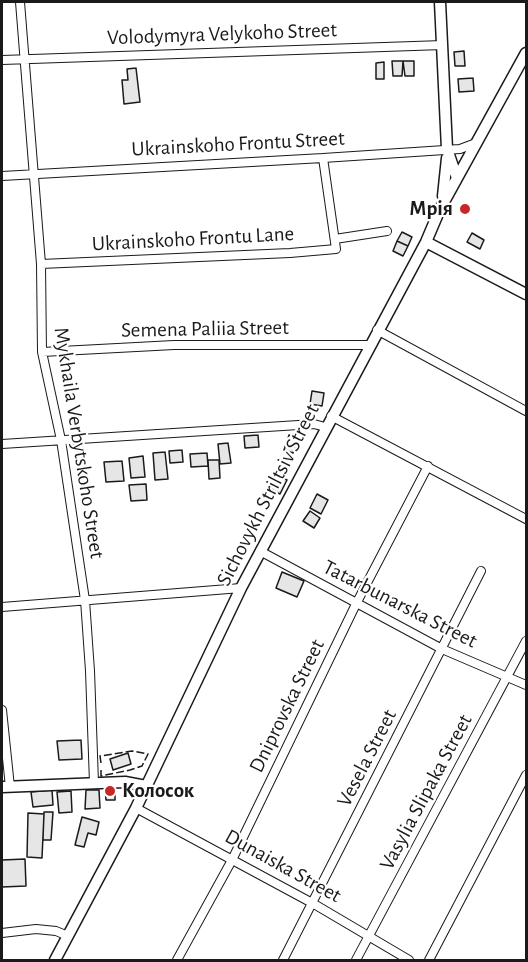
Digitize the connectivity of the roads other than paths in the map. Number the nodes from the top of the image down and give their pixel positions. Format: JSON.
{"nodes":[{"id":1,"x":20,"y":2,"type":"edge"},
{"id":2,"x":440,"y":2,"type":"edge"},
{"id":3,"x":443,"y":45,"type":"junction"},
{"id":4,"x":526,"y":53,"type":"edge"},
{"id":5,"x":24,"y":59,"type":"junction"},
{"id":6,"x":2,"y":60,"type":"edge"},
{"id":7,"x":477,"y":143,"type":"junction"},
{"id":8,"x":447,"y":149,"type":"junction"},
{"id":9,"x":323,"y":158,"type":"junction"},
{"id":10,"x":33,"y":174,"type":"junction"},
{"id":11,"x":2,"y":176,"type":"edge"},
{"id":12,"x":457,"y":178,"type":"junction"},
{"id":13,"x":440,"y":209,"type":"junction"},
{"id":14,"x":387,"y":231,"type":"dead end"},
{"id":15,"x":335,"y":239,"type":"junction"},
{"id":16,"x":426,"y":242,"type":"junction"},
{"id":17,"x":41,"y":264,"type":"junction"},
{"id":18,"x":526,"y":294,"type":"edge"},
{"id":19,"x":377,"y":330,"type":"junction"},
{"id":20,"x":369,"y":345,"type":"junction"},
{"id":21,"x":42,"y":352,"type":"junction"},
{"id":22,"x":526,"y":411,"type":"edge"},
{"id":23,"x":331,"y":416,"type":"junction"},
{"id":24,"x":325,"y":427,"type":"junction"},
{"id":25,"x":61,"y":440,"type":"junction"},
{"id":26,"x":2,"y":444,"type":"edge"},
{"id":27,"x":428,"y":466,"type":"junction"},
{"id":28,"x":526,"y":519,"type":"edge"},
{"id":29,"x":260,"y":551,"type":"junction"},
{"id":30,"x":481,"y":571,"type":"dead end"},
{"id":31,"x":241,"y":588,"type":"junction"},
{"id":32,"x":85,"y":600,"type":"junction"},
{"id":33,"x":356,"y":604,"type":"junction"},
{"id":34,"x":2,"y":607,"type":"edge"},
{"id":35,"x":526,"y":641,"type":"edge"},
{"id":36,"x":442,"y":649,"type":"junction"},
{"id":37,"x":508,"y":676,"type":"junction"},
{"id":38,"x":526,"y":685,"type":"edge"},
{"id":39,"x":2,"y":710,"type":"edge"},
{"id":40,"x":526,"y":775,"type":"edge"},
{"id":41,"x":94,"y":783,"type":"junction"},
{"id":42,"x":146,"y":786,"type":"junction"},
{"id":43,"x":6,"y":787,"type":"edge"},
{"id":44,"x":136,"y":808,"type":"junction"},
{"id":45,"x":232,"y":860,"type":"junction"},
{"id":46,"x":314,"y":904,"type":"junction"},
{"id":47,"x":2,"y":933,"type":"edge"},
{"id":48,"x":68,"y":936,"type":"junction"},
{"id":49,"x":369,"y":937,"type":"junction"},
{"id":50,"x":56,"y":960,"type":"edge"},
{"id":51,"x":177,"y":960,"type":"edge"},
{"id":52,"x":283,"y":960,"type":"edge"},
{"id":53,"x":356,"y":960,"type":"edge"},
{"id":54,"x":409,"y":960,"type":"edge"},
{"id":55,"x":429,"y":960,"type":"edge"}],
"edges":[{"from":1,"to":5,"type":"street","name":"Mykhaila Verbytskoho Street"},
{"from":2,"to":3,"type":"main road"},
{"from":3,"to":5,"type":"street","name":"Volodymyra Velykoho Street"},
{"from":3,"to":8,"type":"main road"},
{"from":4,"to":7,"type":"main road","name":"Sichovykh Striltsiv Street"},
{"from":5,"to":6,"type":"street","name":"Volodymyra Velykoho Street"},
{"from":5,"to":10,"type":"street","name":"Mykhaila Verbytskoho Street"},
{"from":7,"to":8,"type":"street","name":"Ukrainskoho Frontu Street"},
{"from":7,"to":12,"type":"main road","name":"Sichovykh Striltsiv Street"},
{"from":8,"to":9,"type":"street","name":"Ukrainskoho Frontu Street"},
{"from":8,"to":12,"type":"main road"},
{"from":8,"to":13,"type":"main road"},
{"from":9,"to":10,"type":"street","name":"Ukrainskoho Frontu Street"},
{"from":9,"to":15,"type":"street"},
{"from":10,"to":11,"type":"street","name":"Ukrainskoho Frontu Street"},
{"from":10,"to":17,"type":"street","name":"Mykhaila Verbytskoho Street"},
{"from":12,"to":13,"type":"main road","name":"Sichovykh Striltsiv Street"},
{"from":13,"to":16,"type":"main road","name":"Sichovykh Striltsiv Street"},
{"from":14,"to":15,"type":"street","name":"Ukrainskoho Frontu Lane"},
{"from":15,"to":17,"type":"street","name":"Ukrainskoho Frontu Lane"},
{"from":16,"to":18,"type":"main road"},
{"from":16,"to":19,"type":"main road","name":"Sichovykh Striltsiv Street"},
{"from":17,"to":21,"type":"street","name":"Mykhaila Verbytskoho Street"},
{"from":19,"to":20,"type":"main road","name":"Sichovykh Striltsiv Street"},
{"from":19,"to":22,"type":"street"},
{"from":20,"to":21,"type":"street","name":"Semena Paliia Street"},
{"from":20,"to":23,"type":"main road","name":"Sichovykh Striltsiv Street"},
{"from":21,"to":25,"type":"street","name":"Mykhaila Verbytskoho Street"},
{"from":23,"to":24,"type":"main road","name":"Sichovykh Striltsiv Street"},
{"from":23,"to":27,"type":"street"},
{"from":24,"to":25,"type":"street"},
{"from":24,"to":29,"type":"main road","name":"Sichovykh Striltsiv Street"},
{"from":25,"to":26,"type":"street"},
{"from":25,"to":32,"type":"street","name":"Mykhaila Verbytskoho Street"},
{"from":27,"to":28,"type":"street"},
{"from":27,"to":33,"type":"street","name":"Dniprovska Street"},
{"from":29,"to":31,"type":"main road","name":"Sichovykh Striltsiv Street"},
{"from":29,"to":33,"type":"street","name":"Tatarbunarska Street"},
{"from":30,"to":36,"type":"street","name":"Vesela Street"},
{"from":31,"to":32,"type":"street"},
{"from":31,"to":42,"type":"main road","name":"Sichovykh Striltsiv Street"},
{"from":32,"to":34,"type":"street"},
{"from":32,"to":41,"type":"street","name":"Mykhaila Verbytskoho Street"},
{"from":33,"to":36,"type":"street","name":"Tatarbunarska Street"},
{"from":33,"to":45,"type":"street","name":"Dniprovska Street"},
{"from":35,"to":37,"type":"street","name":"Vasylia Slipaka Street"},
{"from":36,"to":37,"type":"street","name":"Tatarbunarska Street"},
{"from":36,"to":46,"type":"street","name":"Vesela Street"},
{"from":37,"to":38,"type":"street","name":"Tatarbunarska Street"},
{"from":37,"to":49,"type":"street","name":"Vasylia Slipaka Street"},
{"from":39,"to":43,"type":"street"},
{"from":40,"to":55,"type":"street"},
{"from":41,"to":42,"type":"main road"},
{"from":41,"to":43,"type":"main road"},
{"from":42,"to":44,"type":"main road","name":"Sichovykh Striltsiv Street"},
{"from":44,"to":45,"type":"street","name":"Dunaiska Street"},
{"from":44,"to":48,"type":"main road","name":"Sichovykh Striltsiv Street"},
{"from":45,"to":46,"type":"street","name":"Dunaiska Street"},
{"from":45,"to":51,"type":"street","name":"Dniprovska Street"},
{"from":46,"to":49,"type":"street","name":"Dunaiska Street"},
{"from":46,"to":52,"type":"street","name":"Vesela Street"},
{"from":47,"to":48,"type":"street"},
{"from":48,"to":50,"type":"main road","name":"Sichovykh Striltsiv Street"},
{"from":49,"to":53,"type":"street","name":"Vasylia Slipaka Street"},
{"from":49,"to":54,"type":"street","name":"Dunaiska Street"}]}
